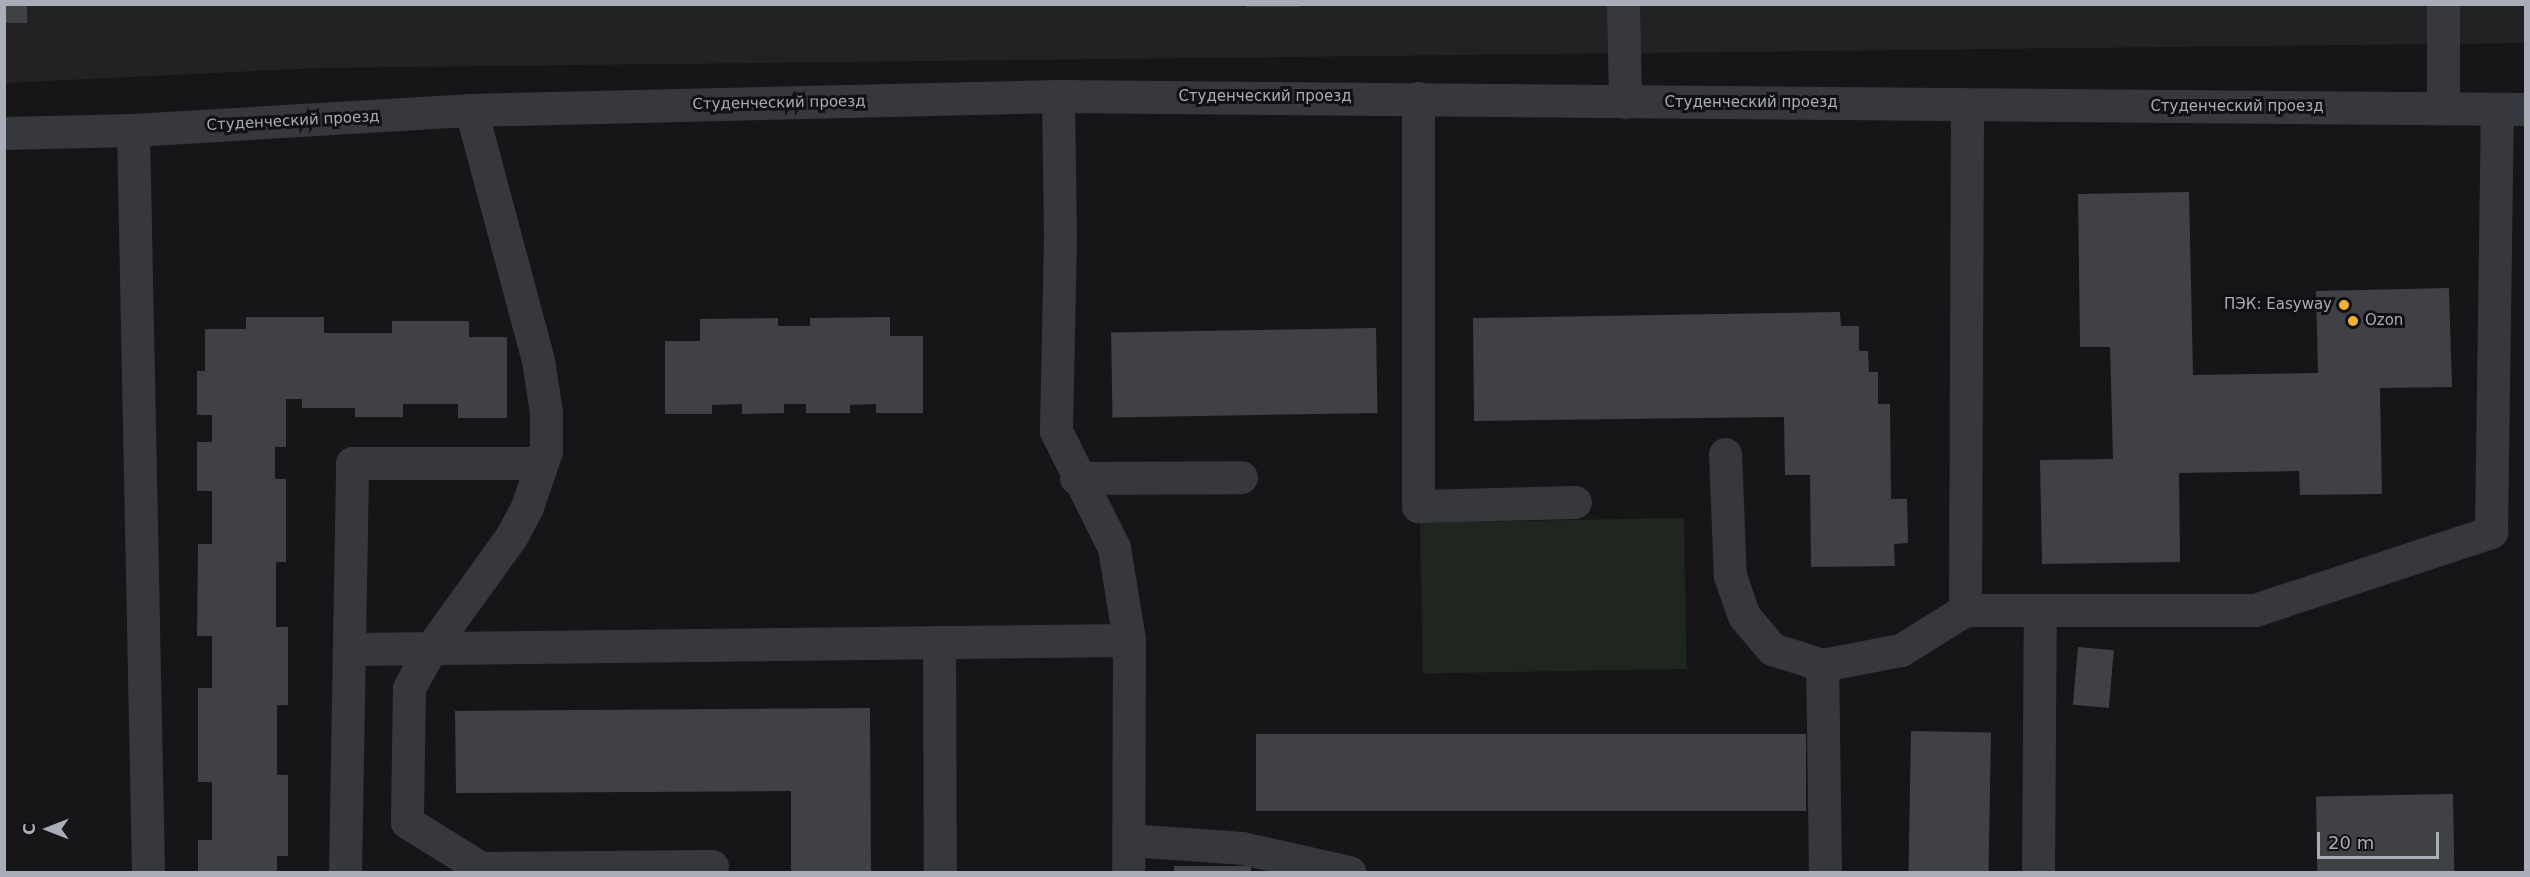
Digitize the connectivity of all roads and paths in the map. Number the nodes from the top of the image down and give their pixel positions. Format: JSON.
{"nodes":[{"id":1,"x":1623,"y":4,"type":"edge"},
{"id":2,"x":2443,"y":4,"type":"edge"},
{"id":3,"x":1058,"y":96,"type":"junction"},
{"id":4,"x":1418,"y":98,"type":"junction"},
{"id":5,"x":1625,"y":102,"type":"junction"},
{"id":6,"x":1968,"y":105,"type":"junction"},
{"id":7,"x":2443,"y":108,"type":"junction"},
{"id":8,"x":2511,"y":109,"type":"edge"},
{"id":9,"x":471,"y":110,"type":"junction"},
{"id":10,"x":133,"y":130,"type":"junction"},
{"id":11,"x":4,"y":133,"type":"edge"},
{"id":12,"x":1725,"y":454,"type":"dead end"},
{"id":13,"x":542,"y":462,"type":"junction"},
{"id":14,"x":1241,"y":477,"type":"dead end"},
{"id":15,"x":1076,"y":478,"type":"junction"},
{"id":16,"x":1575,"y":502,"type":"dead end"},
{"id":17,"x":1965,"y":610,"type":"junction"},
{"id":18,"x":2040,"y":610,"type":"junction"},
{"id":19,"x":1129,"y":640,"type":"junction"},
{"id":20,"x":939,"y":642,"type":"junction"},
{"id":21,"x":431,"y":648,"type":"junction"},
{"id":22,"x":349,"y":649,"type":"junction"},
{"id":23,"x":1822,"y":665,"type":"junction"},
{"id":24,"x":1128,"y":840,"type":"junction"},
{"id":25,"x":712,"y":866,"type":"dead end"},
{"id":26,"x":148,"y":873,"type":"edge"},
{"id":27,"x":345,"y":873,"type":"edge"},
{"id":28,"x":940,"y":873,"type":"edge"},
{"id":29,"x":1128,"y":873,"type":"edge"},
{"id":30,"x":1348,"y":873,"type":"edge"},
{"id":31,"x":1825,"y":873,"type":"edge"},
{"id":32,"x":2038,"y":873,"type":"edge"}],
"edges":[{"from":1,"to":5,"type":"street"},
{"from":2,"to":7,"type":"street"},
{"from":3,"to":4,"type":"street","name":"Студенческий проезд"},
{"from":3,"to":9,"type":"street","name":"Студенческий проезд"},
{"from":3,"to":15,"type":"street"},
{"from":4,"to":5,"type":"street","name":"Студенческий проезд"},
{"from":4,"to":16,"type":"street"},
{"from":5,"to":6,"type":"street","name":"Студенческий проезд"},
{"from":6,"to":7,"type":"street","name":"Студенческий проезд"},
{"from":6,"to":17,"type":"street"},
{"from":7,"to":8,"type":"street","name":"Студенческий проезд"},
{"from":8,"to":18,"type":"street"},
{"from":9,"to":10,"type":"street","name":"Студенческий проезд"},
{"from":9,"to":13,"type":"street"},
{"from":10,"to":11,"type":"street","name":"Студенческий проезд"},
{"from":10,"to":26,"type":"street"},
{"from":12,"to":23,"type":"street"},
{"from":13,"to":21,"type":"street"},
{"from":13,"to":22,"type":"street"},
{"from":14,"to":15,"type":"street"},
{"from":15,"to":19,"type":"street"},
{"from":17,"to":18,"type":"street"},
{"from":17,"to":23,"type":"street"},
{"from":18,"to":32,"type":"street"},
{"from":19,"to":20,"type":"street"},
{"from":19,"to":24,"type":"street"},
{"from":20,"to":21,"type":"street"},
{"from":20,"to":28,"type":"street"},
{"from":21,"to":22,"type":"street"},
{"from":21,"to":25,"type":"street"},
{"from":22,"to":27,"type":"street"},
{"from":23,"to":31,"type":"street"},
{"from":24,"to":29,"type":"street"},
{"from":24,"to":30,"type":"street"}]}
